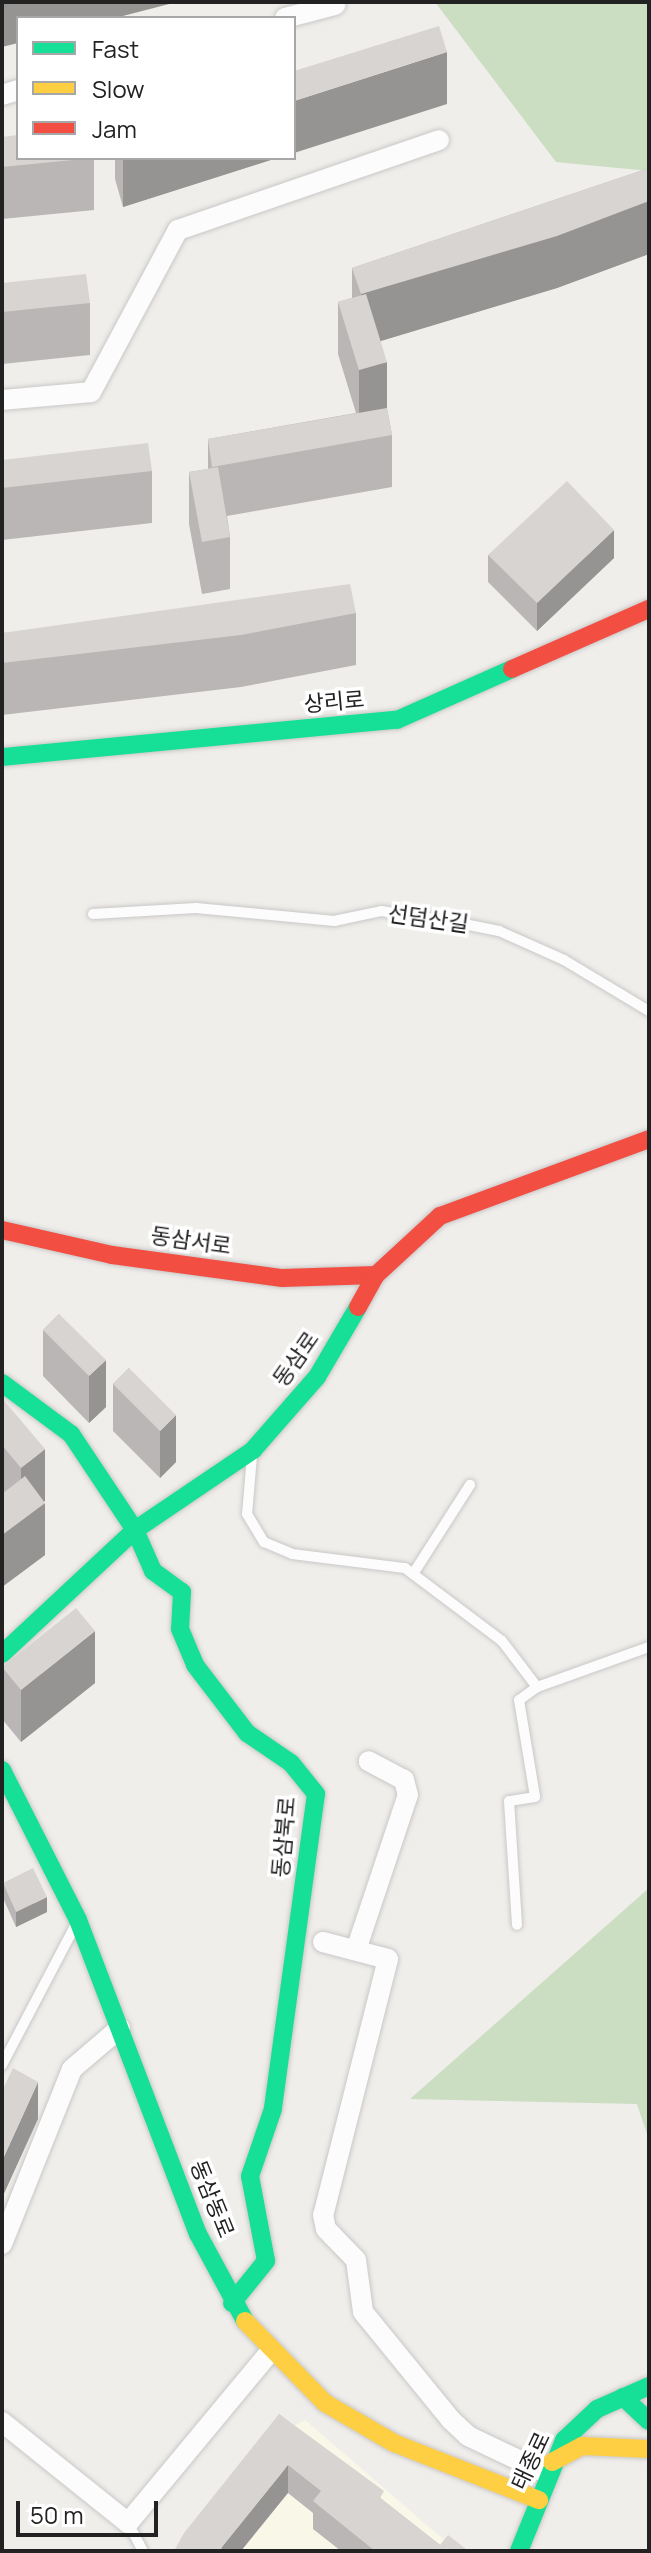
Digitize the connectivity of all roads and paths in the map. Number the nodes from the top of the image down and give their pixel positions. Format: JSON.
{"nodes":[{"id":1,"x":335,"y":5,"type":"dead end"},
{"id":2,"x":293,"y":16,"type":"edge"},
{"id":3,"x":439,"y":140,"type":"dead end"},
{"id":4,"x":2,"y":400,"type":"edge"},
{"id":5,"x":649,"y":609,"type":"edge"},
{"id":6,"x":2,"y":757,"type":"edge"},
{"id":7,"x":93,"y":914,"type":"dead end"},
{"id":8,"x":649,"y":1011,"type":"edge"},
{"id":9,"x":649,"y":1118,"type":"edge"},
{"id":10,"x":649,"y":1139,"type":"edge"},
{"id":11,"x":614,"y":1152,"type":"junction"},
{"id":12,"x":2,"y":1230,"type":"edge"},
{"id":13,"x":376,"y":1275,"type":"junction"},
{"id":14,"x":2,"y":1383,"type":"edge"},
{"id":15,"x":253,"y":1450,"type":"junction"},
{"id":16,"x":470,"y":1485,"type":"dead end"},
{"id":17,"x":135,"y":1530,"type":"junction"},
{"id":18,"x":413,"y":1574,"type":"junction"},
{"id":19,"x":649,"y":1647,"type":"edge"},
{"id":20,"x":2,"y":1654,"type":"edge"},
{"id":21,"x":537,"y":1687,"type":"junction"},
{"id":22,"x":369,"y":1761,"type":"dead end"},
{"id":23,"x":2,"y":1770,"type":"edge"},
{"id":24,"x":78,"y":1920,"type":"junction"},
{"id":25,"x":517,"y":1925,"type":"dead end"},
{"id":26,"x":323,"y":1942,"type":"dead end"},
{"id":27,"x":356,"y":1950,"type":"junction"},
{"id":28,"x":120,"y":2028,"type":"junction"},
{"id":29,"x":2,"y":2065,"type":"edge"},
{"id":30,"x":2,"y":2244,"type":"edge"},
{"id":31,"x":232,"y":2303,"type":"junction"},
{"id":32,"x":269,"y":2353,"type":"junction"},
{"id":33,"x":649,"y":2386,"type":"edge"},
{"id":34,"x":623,"y":2397,"type":"junction"},
{"id":35,"x":649,"y":2421,"type":"edge"},
{"id":36,"x":2,"y":2422,"type":"edge"},
{"id":37,"x":649,"y":2449,"type":"edge"},
{"id":38,"x":550,"y":2468,"type":"junction"},
{"id":39,"x":539,"y":2500,"type":"junction"},
{"id":40,"x":128,"y":2523,"type":"junction"},
{"id":41,"x":143,"y":2551,"type":"edge"},
{"id":42,"x":519,"y":2551,"type":"edge"}],
"edges":[{"from":1,"to":2,"type":"street"},
{"from":3,"to":4,"type":"street"},
{"from":5,"to":6,"type":"street","name":"상리로"},
{"from":7,"to":8,"type":"lane","name":"선덤산길"},
{"from":9,"to":11,"type":"street"},
{"from":10,"to":11,"type":"street","name":"동삼로"},
{"from":11,"to":13,"type":"street","name":"동삼로"},
{"from":12,"to":13,"type":"street","name":"동삼서로"},
{"from":13,"to":15,"type":"street","name":"동삼로"},
{"from":14,"to":17,"type":"street","name":"동삼북로"},
{"from":15,"to":17,"type":"street","name":"동삼로"},
{"from":15,"to":18,"type":"lane"},
{"from":16,"to":18,"type":"lane"},
{"from":17,"to":20,"type":"street","name":"동삼로"},
{"from":17,"to":31,"type":"street","name":"동삼북로"},
{"from":18,"to":21,"type":"lane"},
{"from":19,"to":21,"type":"lane"},
{"from":21,"to":25,"type":"lane"},
{"from":22,"to":27,"type":"street"},
{"from":23,"to":24,"type":"street","name":"동삼동로"},
{"from":24,"to":28,"type":"street","name":"동삼동로"},
{"from":24,"to":29,"type":"lane"},
{"from":26,"to":27,"type":"street"},
{"from":27,"to":38,"type":"street"},
{"from":28,"to":30,"type":"street"},
{"from":28,"to":31,"type":"street","name":"동삼동로"},
{"from":31,"to":32,"type":"street","name":"동삼동로"},
{"from":32,"to":39,"type":"street","name":"동삼동로"},
{"from":32,"to":40,"type":"street"},
{"from":33,"to":34,"type":"street","name":"태종로"},
{"from":34,"to":35,"type":"street"},
{"from":34,"to":38,"type":"street","name":"태종로"},
{"from":36,"to":40,"type":"street"},
{"from":37,"to":38,"type":"street"},
{"from":38,"to":39,"type":"street","name":"태종로"},
{"from":39,"to":42,"type":"street","name":"태종로"},
{"from":40,"to":41,"type":"lane"}]}
